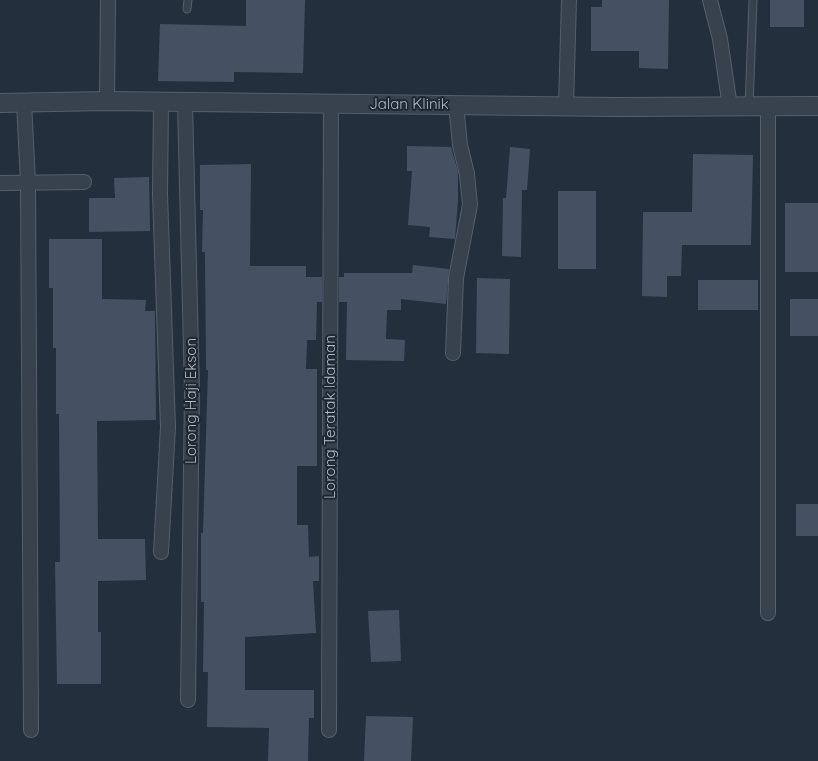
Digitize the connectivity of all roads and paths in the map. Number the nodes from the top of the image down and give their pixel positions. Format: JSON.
{"nodes":[{"id":1,"x":108,"y":0,"type":"edge"},
{"id":2,"x":188,"y":0,"type":"edge"},
{"id":3,"x":569,"y":0,"type":"edge"},
{"id":4,"x":710,"y":0,"type":"edge"},
{"id":5,"x":753,"y":0,"type":"edge"},
{"id":6,"x":187,"y":9,"type":"dead end"},
{"id":7,"x":107,"y":101,"type":"junction"},
{"id":8,"x":24,"y":102,"type":"junction"},
{"id":9,"x":160,"y":102,"type":"junction"},
{"id":10,"x":0,"y":103,"type":"edge"},
{"id":11,"x":185,"y":103,"type":"junction"},
{"id":12,"x":456,"y":104,"type":"junction"},
{"id":13,"x":331,"y":105,"type":"junction"},
{"id":14,"x":566,"y":105,"type":"junction"},
{"id":15,"x":818,"y":106,"type":"edge"},
{"id":16,"x":730,"y":107,"type":"junction"},
{"id":17,"x":749,"y":107,"type":"junction"},
{"id":18,"x":768,"y":107,"type":"junction"},
{"id":19,"x":84,"y":182,"type":"dead end"},
{"id":20,"x":0,"y":183,"type":"edge"},
{"id":21,"x":28,"y":183,"type":"junction"},
{"id":22,"x":453,"y":353,"type":"dead end"},
{"id":23,"x":161,"y":552,"type":"dead end"},
{"id":24,"x":768,"y":613,"type":"dead end"},
{"id":25,"x":188,"y":700,"type":"dead end"},
{"id":26,"x":31,"y":730,"type":"dead end"},
{"id":27,"x":328,"y":730,"type":"dead end"}],
"edges":[{"from":1,"to":7,"type":"street"},
{"from":2,"to":6,"type":"lane"},
{"from":3,"to":14,"type":"street"},
{"from":4,"to":16,"type":"street"},
{"from":5,"to":17,"type":"lane"},
{"from":7,"to":8,"type":"street","name":"Jalan Klinik"},
{"from":7,"to":9,"type":"street","name":"Jalan Klinik"},
{"from":8,"to":10,"type":"street","name":"Jalan Klinik"},
{"from":8,"to":21,"type":"street"},
{"from":9,"to":11,"type":"street","name":"Jalan Klinik"},
{"from":9,"to":23,"type":"street"},
{"from":11,"to":13,"type":"street","name":"Jalan Klinik"},
{"from":11,"to":25,"type":"street","name":"Lorong Haji Ekson"},
{"from":12,"to":13,"type":"street","name":"Jalan Klinik"},
{"from":12,"to":14,"type":"street","name":"Jalan Klinik"},
{"from":12,"to":22,"type":"street"},
{"from":13,"to":27,"type":"street","name":"Lorong Teratak Idaman"},
{"from":14,"to":16,"type":"street","name":"Jalan Klinik"},
{"from":15,"to":18,"type":"street","name":"Jalan Klinik"},
{"from":16,"to":17,"type":"street","name":"Jalan Klinik"},
{"from":17,"to":18,"type":"street","name":"Jalan Klinik"},
{"from":18,"to":24,"type":"street"},
{"from":19,"to":21,"type":"street"},
{"from":20,"to":21,"type":"street"},
{"from":21,"to":26,"type":"street"}]}
